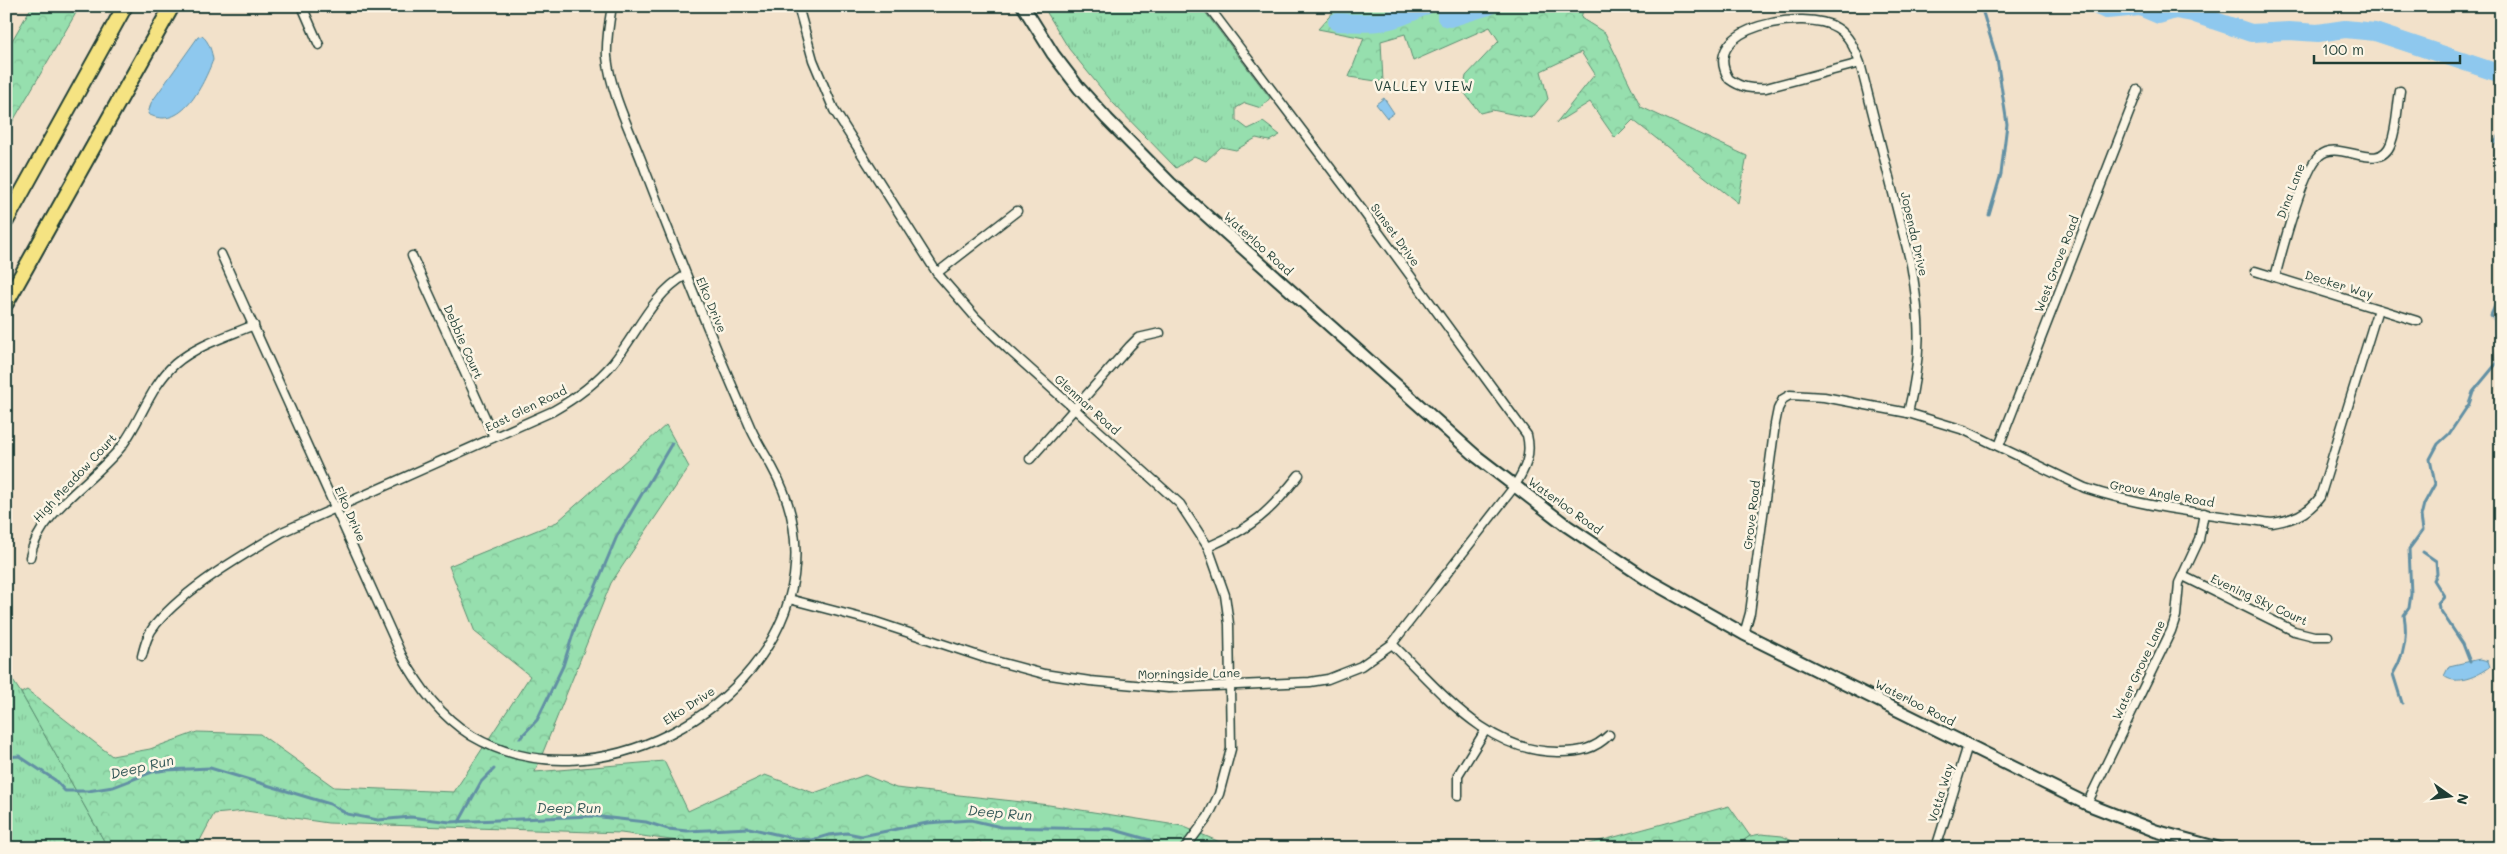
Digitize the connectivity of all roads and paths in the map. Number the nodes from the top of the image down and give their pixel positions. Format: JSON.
{"nodes":[{"id":1,"x":125,"y":6,"type":"edge"},
{"id":2,"x":172,"y":6,"type":"edge"},
{"id":3,"x":302,"y":6,"type":"edge"},
{"id":4,"x":612,"y":6,"type":"edge"},
{"id":5,"x":798,"y":6,"type":"edge"},
{"id":6,"x":1023,"y":6,"type":"edge"},
{"id":7,"x":1208,"y":6,"type":"edge"},
{"id":8,"x":319,"y":44,"type":"dead end"},
{"id":9,"x":1860,"y":63,"type":"junction"},
{"id":10,"x":2138,"y":90,"type":"dead end"},
{"id":11,"x":2400,"y":91,"type":"dead end"},
{"id":12,"x":1017,"y":211,"type":"dead end"},
{"id":13,"x":6,"y":221,"type":"edge"},
{"id":14,"x":221,"y":254,"type":"dead end"},
{"id":15,"x":412,"y":256,"type":"dead end"},
{"id":16,"x":2255,"y":271,"type":"dead end"},
{"id":17,"x":937,"y":273,"type":"junction"},
{"id":18,"x":686,"y":275,"type":"junction"},
{"id":19,"x":2275,"y":277,"type":"junction"},
{"id":20,"x":6,"y":303,"type":"edge"},
{"id":21,"x":2378,"y":308,"type":"junction"},
{"id":22,"x":2417,"y":321,"type":"dead end"},
{"id":23,"x":254,"y":325,"type":"junction"},
{"id":24,"x":1160,"y":333,"type":"dead end"},
{"id":25,"x":1783,"y":399,"type":"joint"},
{"id":26,"x":1075,"y":409,"type":"junction"},
{"id":27,"x":1908,"y":413,"type":"junction"},
{"id":28,"x":494,"y":437,"type":"junction"},
{"id":29,"x":1999,"y":446,"type":"junction"},
{"id":30,"x":1030,"y":459,"type":"dead end"},
{"id":31,"x":1299,"y":475,"type":"dead end"},
{"id":32,"x":1514,"y":487,"type":"junction"},
{"id":33,"x":334,"y":507,"type":"junction"},
{"id":34,"x":2204,"y":513,"type":"junction"},
{"id":35,"x":1208,"y":547,"type":"junction"},
{"id":36,"x":30,"y":557,"type":"dead end"},
{"id":37,"x":2183,"y":576,"type":"junction"},
{"id":38,"x":789,"y":600,"type":"junction"},
{"id":39,"x":1744,"y":634,"type":"junction"},
{"id":40,"x":2328,"y":636,"type":"dead end"},
{"id":41,"x":1392,"y":644,"type":"junction"},
{"id":42,"x":142,"y":656,"type":"dead end"},
{"id":43,"x":1231,"y":685,"type":"junction"},
{"id":44,"x":1485,"y":731,"type":"junction"},
{"id":45,"x":1609,"y":735,"type":"dead end"},
{"id":46,"x":1968,"y":745,"type":"junction"},
{"id":47,"x":1458,"y":796,"type":"dead end"},
{"id":48,"x":2087,"y":804,"type":"junction"},
{"id":49,"x":1185,"y":848,"type":"edge"},
{"id":50,"x":1936,"y":848,"type":"edge"},
{"id":51,"x":2218,"y":848,"type":"edge"}],
"edges":[{"from":1,"to":13,"type":"highway"},
{"from":2,"to":20,"type":"highway"},
{"from":3,"to":8,"type":"street"},
{"from":4,"to":18,"type":"street","name":"Elko Drive"},
{"from":5,"to":17,"type":"street","name":"Glenmar Road"},
{"from":6,"to":32,"type":"main road","name":"Waterloo Road"},
{"from":7,"to":32,"type":"street","name":"Sunset Drive"},
{"from":9,"to":9,"type":"street","name":"Jopenda Drive"},
{"from":9,"to":27,"type":"street","name":"Jopenda Drive"},
{"from":10,"to":29,"type":"street","name":"West Grove Road"},
{"from":11,"to":19,"type":"street","name":"Dina Lane"},
{"from":12,"to":17,"type":"street"},
{"from":14,"to":23,"type":"street","name":"Elko Drive"},
{"from":15,"to":28,"type":"street","name":"Debbie Court"},
{"from":16,"to":19,"type":"street","name":"Decker Way"},
{"from":17,"to":26,"type":"street","name":"Glenmar Road"},
{"from":18,"to":28,"type":"street","name":"East Glen Road"},
{"from":18,"to":38,"type":"street","name":"Elko Drive"},
{"from":19,"to":21,"type":"street","name":"Decker Way"},
{"from":21,"to":22,"type":"street","name":"Decker Way"},
{"from":21,"to":34,"type":"street","name":"Grove Angle Road"},
{"from":23,"to":33,"type":"street","name":"Elko Drive"},
{"from":23,"to":36,"type":"street","name":"High Meadow Court"},
{"from":24,"to":26,"type":"street"},
{"from":25,"to":27,"type":"street","name":"Grove Angle Road"},
{"from":25,"to":39,"type":"street","name":"Grove Road"},
{"from":26,"to":30,"type":"street"},
{"from":26,"to":35,"type":"street","name":"Glenmar Road"},
{"from":27,"to":29,"type":"street","name":"Grove Angle Road"},
{"from":28,"to":33,"type":"street","name":"East Glen Road"},
{"from":29,"to":34,"type":"street","name":"Grove Angle Road"},
{"from":31,"to":35,"type":"street"},
{"from":32,"to":39,"type":"main road","name":"Waterloo Road"},
{"from":32,"to":41,"type":"street","name":"Morningside Lane"},
{"from":33,"to":38,"type":"street","name":"Elko Drive"},
{"from":33,"to":42,"type":"street","name":"East Glen Road"},
{"from":34,"to":37,"type":"street","name":"Water Grove Lane"},
{"from":35,"to":43,"type":"street","name":"Glenmar Road"},
{"from":37,"to":40,"type":"street","name":"Evening Sky Court"},
{"from":37,"to":48,"type":"street","name":"Water Grove Lane"},
{"from":38,"to":43,"type":"street","name":"Morningside Lane"},
{"from":39,"to":46,"type":"main road","name":"Waterloo Road"},
{"from":41,"to":43,"type":"street","name":"Morningside Lane"},
{"from":41,"to":44,"type":"street"},
{"from":43,"to":49,"type":"street","name":"Glenmar Road"},
{"from":44,"to":45,"type":"street"},
{"from":44,"to":47,"type":"street"},
{"from":46,"to":48,"type":"main road","name":"Waterloo Road"},
{"from":46,"to":50,"type":"street","name":"Votta Way"},
{"from":48,"to":51,"type":"main road","name":"Waterloo Road"}]}
